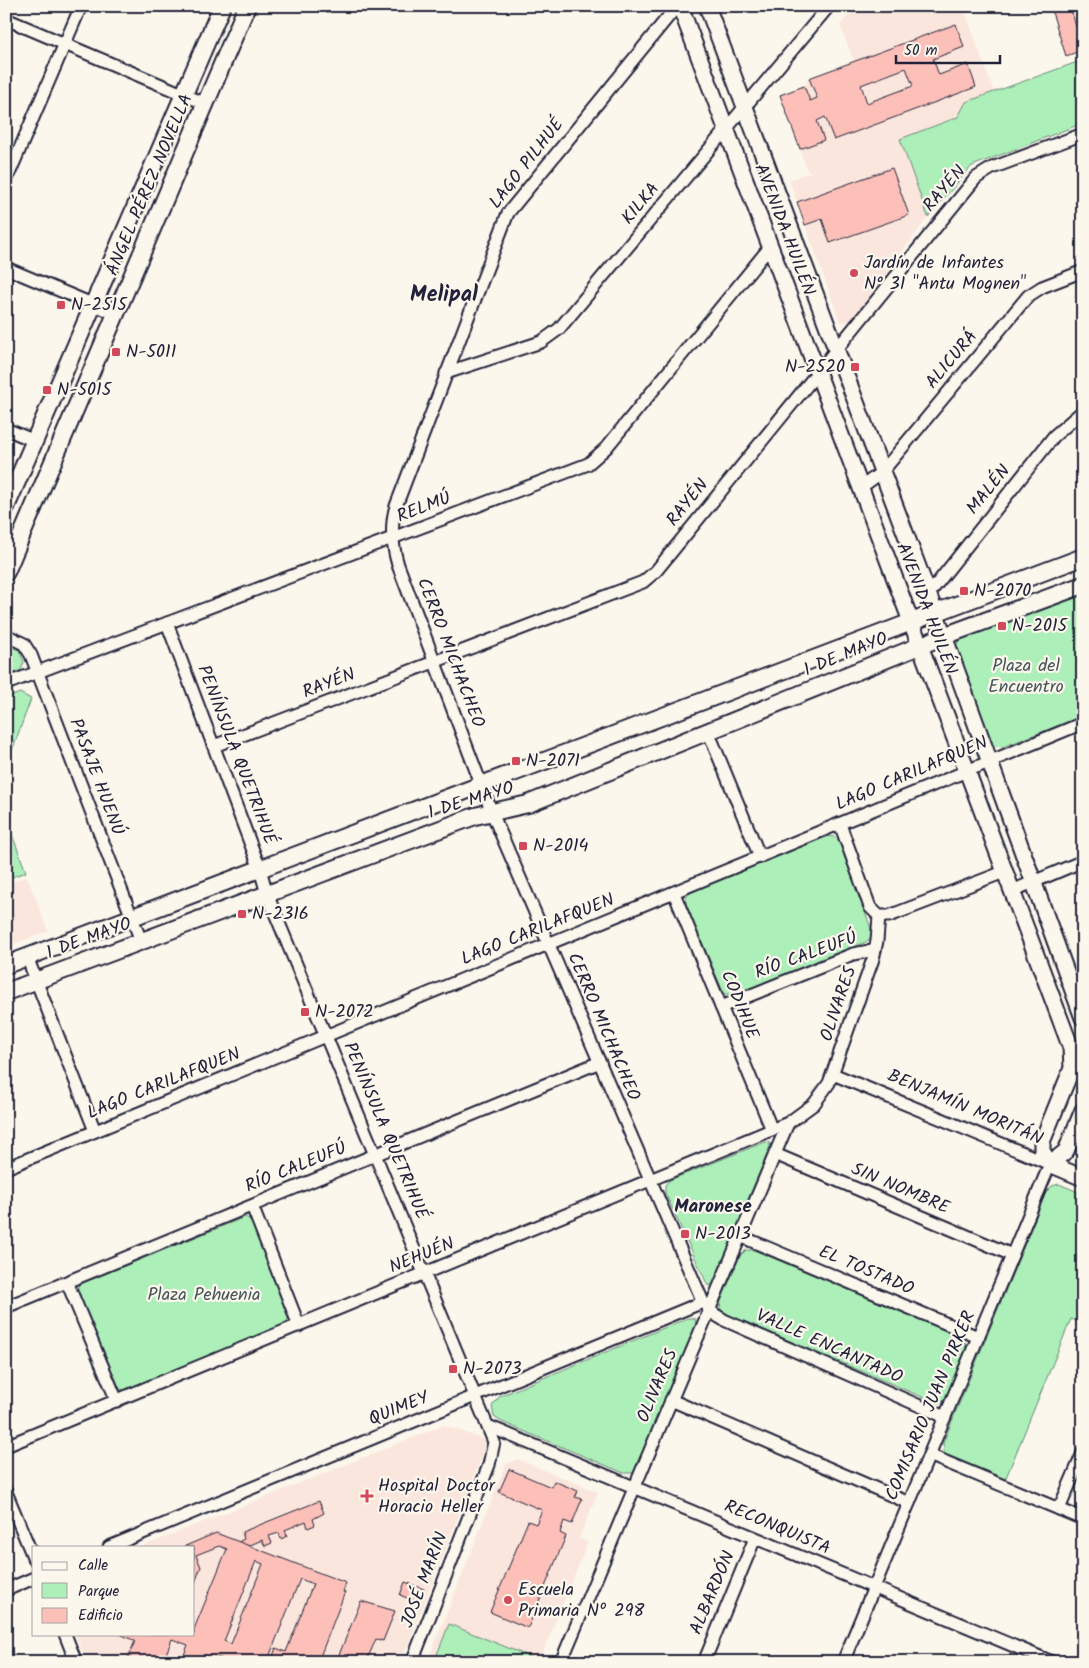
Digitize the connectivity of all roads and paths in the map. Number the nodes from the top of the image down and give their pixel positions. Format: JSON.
{"nodes":[{"id":1,"x":80,"y":6,"type":"edge"},
{"id":2,"x":222,"y":6,"type":"edge"},
{"id":3,"x":247,"y":6,"type":"edge"},
{"id":4,"x":678,"y":6,"type":"edge"},
{"id":5,"x":707,"y":6,"type":"edge"},
{"id":6,"x":828,"y":6,"type":"edge"},
{"id":7,"x":6,"y":20,"type":"edge"},
{"id":8,"x":64,"y":44,"type":"junction"},
{"id":9,"x":184,"y":95,"type":"junction"},
{"id":10,"x":206,"y":104,"type":"junction"},
{"id":11,"x":745,"y":106,"type":"junction"},
{"id":12,"x":726,"y":129,"type":"junction"},
{"id":13,"x":1083,"y":134,"type":"edge"},
{"id":14,"x":6,"y":181,"type":"edge"},
{"id":15,"x":770,"y":247,"type":"junction"},
{"id":16,"x":6,"y":268,"type":"edge"},
{"id":17,"x":1083,"y":272,"type":"edge"},
{"id":18,"x":93,"y":305,"type":"junction"},
{"id":19,"x":116,"y":314,"type":"junction"},
{"id":20,"x":836,"y":350,"type":"junction"},
{"id":21,"x":817,"y":372,"type":"junction"},
{"id":22,"x":446,"y":373,"type":"junction"},
{"id":23,"x":1083,"y":411,"type":"edge"},
{"id":24,"x":6,"y":428,"type":"edge"},
{"id":25,"x":35,"y":441,"type":"junction"},
{"id":26,"x":882,"y":472,"type":"junction"},
{"id":27,"x":860,"y":488,"type":"junction"},
{"id":28,"x":6,"y":507,"type":"edge"},
{"id":29,"x":392,"y":538,"type":"junction"},
{"id":30,"x":1083,"y":557,"type":"edge"},
{"id":31,"x":6,"y":572,"type":"edge"},
{"id":32,"x":1083,"y":585,"type":"edge"},
{"id":33,"x":928,"y":595,"type":"junction"},
{"id":34,"x":936,"y":613,"type":"junction"},
{"id":35,"x":167,"y":623,"type":"junction"},
{"id":36,"x":910,"y":623,"type":"junction"},
{"id":37,"x":6,"y":635,"type":"edge"},
{"id":38,"x":944,"y":636,"type":"junction"},
{"id":39,"x":920,"y":646,"type":"junction"},
{"id":40,"x":435,"y":663,"type":"junction"},
{"id":41,"x":38,"y":672,"type":"junction"},
{"id":42,"x":6,"y":684,"type":"edge"},
{"id":43,"x":1083,"y":723,"type":"edge"},
{"id":44,"x":708,"y":732,"type":"junction"},
{"id":45,"x":214,"y":746,"type":"junction"},
{"id":46,"x":989,"y":760,"type":"junction"},
{"id":47,"x":967,"y":772,"type":"junction"},
{"id":48,"x":482,"y":785,"type":"junction"},
{"id":49,"x":492,"y":813,"type":"junction"},
{"id":50,"x":840,"y":824,"type":"junction"},
{"id":51,"x":760,"y":857,"type":"junction"},
{"id":52,"x":1083,"y":862,"type":"edge"},
{"id":53,"x":260,"y":869,"type":"junction"},
{"id":54,"x":1004,"y":872,"type":"junction"},
{"id":55,"x":1034,"y":882,"type":"junction"},
{"id":56,"x":1012,"y":891,"type":"junction"},
{"id":57,"x":674,"y":893,"type":"junction"},
{"id":58,"x":267,"y":894,"type":"junction"},
{"id":59,"x":879,"y":916,"type":"junction"},
{"id":60,"x":132,"y":918,"type":"junction"},
{"id":61,"x":141,"y":941,"type":"junction"},
{"id":62,"x":549,"y":944,"type":"junction"},
{"id":63,"x":875,"y":950,"type":"junction"},
{"id":64,"x":27,"y":957,"type":"junction"},
{"id":65,"x":6,"y":965,"type":"edge"},
{"id":66,"x":36,"y":981,"type":"junction"},
{"id":67,"x":6,"y":992,"type":"edge"},
{"id":68,"x":721,"y":1007,"type":"junction"},
{"id":69,"x":1081,"y":1008,"type":"edge"},
{"id":70,"x":1057,"y":1012,"type":"junction"},
{"id":71,"x":326,"y":1036,"type":"junction"},
{"id":72,"x":600,"y":1062,"type":"junction"},
{"id":73,"x":833,"y":1074,"type":"junction"},
{"id":74,"x":1083,"y":1110,"type":"edge"},
{"id":75,"x":788,"y":1123,"type":"junction"},
{"id":76,"x":772,"y":1130,"type":"junction"},
{"id":77,"x":95,"y":1131,"type":"junction"},
{"id":78,"x":775,"y":1154,"type":"junction"},
{"id":79,"x":376,"y":1155,"type":"junction"},
{"id":80,"x":1050,"y":1164,"type":"junction"},
{"id":81,"x":6,"y":1168,"type":"edge"},
{"id":82,"x":1083,"y":1178,"type":"edge"},
{"id":83,"x":650,"y":1181,"type":"junction"},
{"id":84,"x":252,"y":1206,"type":"junction"},
{"id":85,"x":740,"y":1236,"type":"junction"},
{"id":86,"x":1012,"y":1255,"type":"junction"},
{"id":87,"x":425,"y":1274,"type":"junction"},
{"id":88,"x":67,"y":1282,"type":"junction"},
{"id":89,"x":706,"y":1306,"type":"junction"},
{"id":90,"x":6,"y":1307,"type":"edge"},
{"id":91,"x":299,"y":1326,"type":"junction"},
{"id":92,"x":978,"y":1337,"type":"junction"},
{"id":93,"x":476,"y":1396,"type":"junction"},
{"id":94,"x":671,"y":1400,"type":"junction"},
{"id":95,"x":117,"y":1401,"type":"junction"},
{"id":96,"x":945,"y":1417,"type":"junction"},
{"id":97,"x":488,"y":1426,"type":"junction"},
{"id":98,"x":6,"y":1446,"type":"edge"},
{"id":99,"x":1083,"y":1453,"type":"edge"},
{"id":100,"x":929,"y":1455,"type":"junction"},
{"id":101,"x":634,"y":1487,"type":"junction"},
{"id":102,"x":6,"y":1492,"type":"edge"},
{"id":103,"x":909,"y":1503,"type":"junction"},
{"id":104,"x":1059,"y":1509,"type":"junction"},
{"id":105,"x":1083,"y":1519,"type":"edge"},
{"id":106,"x":755,"y":1538,"type":"junction"},
{"id":107,"x":111,"y":1546,"type":"edge"},
{"id":108,"x":32,"y":1554,"type":"edge"},
{"id":109,"x":32,"y":1579,"type":"edge"},
{"id":110,"x":874,"y":1588,"type":"junction"},
{"id":111,"x":6,"y":1590,"type":"edge"},
{"id":112,"x":66,"y":1636,"type":"edge"},
{"id":113,"x":76,"y":1662,"type":"edge"},
{"id":114,"x":412,"y":1662,"type":"edge"},
{"id":115,"x":561,"y":1662,"type":"edge"},
{"id":116,"x":704,"y":1662,"type":"edge"},
{"id":117,"x":844,"y":1662,"type":"edge"},
{"id":118,"x":1052,"y":1662,"type":"edge"}],
"edges":[{"from":1,"to":8,"type":"street"},
{"from":2,"to":9,"type":"main road","name":"ÁNGEL PÉREZ NOVELLA"},
{"from":3,"to":10,"type":"main road","name":"ÁNGEL PÉREZ NOVELLA"},
{"from":4,"to":12,"type":"street","name":"AVENIDA HUILÉN"},
{"from":4,"to":22,"type":"street","name":"LAGO PILHUÉ"},
{"from":5,"to":11,"type":"street","name":"AVENIDA HUILÉN"},
{"from":6,"to":11,"type":"street","name":"KILKA"},
{"from":7,"to":8,"type":"street"},
{"from":8,"to":9,"type":"street"},
{"from":8,"to":14,"type":"street"},
{"from":9,"to":10,"type":"street"},
{"from":9,"to":18,"type":"main road","name":"ÁNGEL PÉREZ NOVELLA"},
{"from":10,"to":19,"type":"main road","name":"ÁNGEL PÉREZ NOVELLA"},
{"from":11,"to":12,"type":"street","name":"KILKA"},
{"from":11,"to":20,"type":"street","name":"AVENIDA HUILÉN"},
{"from":12,"to":15,"type":"street","name":"AVENIDA HUILÉN"},
{"from":12,"to":22,"type":"street","name":"KILKA"},
{"from":13,"to":20,"type":"street","name":"RAYÉN"},
{"from":15,"to":21,"type":"street","name":"AVENIDA HUILÉN"},
{"from":15,"to":29,"type":"street","name":"RELMÚ"},
{"from":16,"to":18,"type":"street"},
{"from":17,"to":26,"type":"street","name":"ALICURÁ"},
{"from":18,"to":19,"type":"street"},
{"from":18,"to":25,"type":"main road","name":"ÁNGEL PÉREZ NOVELLA"},
{"from":19,"to":31,"type":"main road","name":"ÁNGEL PÉREZ NOVELLA"},
{"from":20,"to":21,"type":"street","name":"RAYÉN"},
{"from":20,"to":26,"type":"street","name":"AVENIDA HUILÉN"},
{"from":21,"to":27,"type":"street","name":"AVENIDA HUILÉN"},
{"from":21,"to":40,"type":"street","name":"RAYÉN"},
{"from":22,"to":29,"type":"street","name":"LAGO PILHUÉ"},
{"from":23,"to":33,"type":"street","name":"MALÉN"},
{"from":24,"to":25,"type":"street"},
{"from":25,"to":28,"type":"main road","name":"ÁNGEL PÉREZ NOVELLA"},
{"from":26,"to":27,"type":"street","name":"ALICURÁ"},
{"from":26,"to":33,"type":"street","name":"AVENIDA HUILÉN"},
{"from":27,"to":36,"type":"street","name":"AVENIDA HUILÉN"},
{"from":29,"to":35,"type":"street","name":"RELMÚ"},
{"from":29,"to":40,"type":"street","name":"CERRO MICHACHEO"},
{"from":30,"to":34,"type":"main road","name":"1 DE MAYO"},
{"from":32,"to":38,"type":"main road","name":"1 DE MAYO"},
{"from":33,"to":34,"type":"street","name":"AVENIDA HUILÉN"},
{"from":34,"to":36,"type":"main road","name":"1 DE MAYO"},
{"from":34,"to":38,"type":"street","name":"AVENIDA HUILÉN"},
{"from":35,"to":41,"type":"street","name":"RELMÚ"},
{"from":35,"to":45,"type":"street","name":"PENÍNSULA QUETRIHUÉ"},
{"from":36,"to":39,"type":"street","name":"AVENIDA HUILÉN"},
{"from":36,"to":48,"type":"main road","name":"1 DE MAYO"},
{"from":37,"to":41,"type":"street","name":"PASAJE HUENÚ"},
{"from":38,"to":39,"type":"main road","name":"1 DE MAYO"},
{"from":38,"to":46,"type":"street","name":"AVENIDA HUILÉN"},
{"from":39,"to":44,"type":"main road","name":"1 DE MAYO"},
{"from":39,"to":47,"type":"street","name":"AVENIDA HUILÉN"},
{"from":40,"to":45,"type":"street","name":"RAYÉN"},
{"from":40,"to":48,"type":"street","name":"CERRO MICHACHEO"},
{"from":41,"to":42,"type":"street","name":"RELMÚ"},
{"from":41,"to":60,"type":"street","name":"PASAJE HUENÚ"},
{"from":43,"to":46,"type":"street","name":"LAGO CARILAFQUEN"},
{"from":44,"to":49,"type":"main road","name":"1 DE MAYO"},
{"from":44,"to":51,"type":"street"},
{"from":45,"to":53,"type":"street","name":"PENÍNSULA QUETRIHUÉ"},
{"from":46,"to":47,"type":"street","name":"LAGO CARILAFQUEN"},
{"from":46,"to":55,"type":"street","name":"AVENIDA HUILÉN"},
{"from":47,"to":50,"type":"street","name":"LAGO CARILAFQUEN"},
{"from":47,"to":54,"type":"street","name":"AVENIDA HUILÉN"},
{"from":48,"to":49,"type":"street","name":"CERRO MICHACHEO"},
{"from":48,"to":53,"type":"main road","name":"1 DE MAYO"},
{"from":49,"to":58,"type":"main road","name":"1 DE MAYO"},
{"from":49,"to":62,"type":"street","name":"CERRO MICHACHEO"},
{"from":50,"to":51,"type":"street","name":"LAGO CARILAFQUEN"},
{"from":50,"to":59,"type":"street"},
{"from":51,"to":57,"type":"street","name":"LAGO CARILAFQUEN"},
{"from":52,"to":55,"type":"street"},
{"from":53,"to":58,"type":"street","name":"PENÍNSULA QUETRIHUÉ"},
{"from":53,"to":60,"type":"main road","name":"1 DE MAYO"},
{"from":54,"to":56,"type":"street","name":"AVENIDA HUILÉN"},
{"from":54,"to":59,"type":"street"},
{"from":55,"to":56,"type":"street"},
{"from":55,"to":69,"type":"street","name":"AVENIDA HUILÉN"},
{"from":56,"to":70,"type":"street","name":"AVENIDA HUILÉN"},
{"from":57,"to":62,"type":"street","name":"LAGO CARILAFQUEN"},
{"from":57,"to":68,"type":"street","name":"CODIHUE"},
{"from":58,"to":61,"type":"main road","name":"1 DE MAYO"},
{"from":58,"to":71,"type":"street","name":"PENÍNSULA QUETRIHUÉ"},
{"from":59,"to":63,"type":"street","name":"OLIVARES"},
{"from":60,"to":61,"type":"street","name":"PASAJE HUENÚ"},
{"from":60,"to":64,"type":"main road","name":"1 DE MAYO"},
{"from":61,"to":66,"type":"main road","name":"1 DE MAYO"},
{"from":62,"to":71,"type":"street","name":"LAGO CARILAFQUEN"},
{"from":62,"to":72,"type":"street","name":"CERRO MICHACHEO"},
{"from":63,"to":68,"type":"street","name":"RÍO CALEUFÚ"},
{"from":63,"to":73,"type":"street","name":"OLIVARES"},
{"from":64,"to":65,"type":"main road","name":"1 DE MAYO"},
{"from":64,"to":66,"type":"street"},
{"from":66,"to":67,"type":"main road","name":"1 DE MAYO"},
{"from":66,"to":77,"type":"street"},
{"from":68,"to":76,"type":"street","name":"CODIHUE"},
{"from":69,"to":70,"type":"street"},
{"from":70,"to":80,"type":"street","name":"AVENIDA HUILÉN"},
{"from":71,"to":77,"type":"street","name":"LAGO CARILAFQUEN"},
{"from":71,"to":79,"type":"street","name":"PENÍNSULA QUETRIHUÉ"},
{"from":72,"to":79,"type":"street","name":"RÍO CALEUFÚ"},
{"from":72,"to":83,"type":"street","name":"CERRO MICHACHEO"},
{"from":73,"to":75,"type":"street","name":"NEHUÉN"},
{"from":73,"to":80,"type":"street","name":"BENJAMÍN MORITÁN"},
{"from":74,"to":80,"type":"street"},
{"from":75,"to":76,"type":"street","name":"NEHUÉN"},
{"from":75,"to":78,"type":"street","name":"OLIVARES"},
{"from":76,"to":83,"type":"street","name":"NEHUÉN"},
{"from":77,"to":81,"type":"street","name":"LAGO CARILAFQUEN"},
{"from":78,"to":85,"type":"street","name":"OLIVARES"},
{"from":78,"to":86,"type":"street","name":"SIN NOMBRE"},
{"from":79,"to":84,"type":"street","name":"RÍO CALEUFÚ"},
{"from":79,"to":87,"type":"street","name":"PENÍNSULA QUETRIHUÉ"},
{"from":80,"to":82,"type":"street","name":"BENJAMÍN MORITÁN"},
{"from":80,"to":86,"type":"street","name":"COMISARIO JUAN PIRKER"},
{"from":83,"to":87,"type":"street","name":"NEHUÉN"},
{"from":83,"to":89,"type":"street","name":"CERRO MICHACHEO"},
{"from":84,"to":88,"type":"street","name":"RÍO CALEUFÚ"},
{"from":84,"to":91,"type":"street"},
{"from":85,"to":89,"type":"street","name":"OLIVARES"},
{"from":85,"to":92,"type":"street","name":"EL TOSTADO"},
{"from":86,"to":92,"type":"street","name":"COMISARIO JUAN PIRKER"},
{"from":87,"to":91,"type":"street","name":"NEHUÉN"},
{"from":87,"to":93,"type":"street","name":"PENÍNSULA QUETRIHUÉ"},
{"from":88,"to":90,"type":"street","name":"RÍO CALEUFÚ"},
{"from":88,"to":95,"type":"street"},
{"from":89,"to":93,"type":"street","name":"QUIMEY"},
{"from":89,"to":94,"type":"street","name":"OLIVARES"},
{"from":89,"to":96,"type":"street","name":"VALLE ENCANTADO"},
{"from":91,"to":95,"type":"street","name":"NEHUÉN"},
{"from":92,"to":96,"type":"street","name":"COMISARIO JUAN PIRKER"},
{"from":93,"to":97,"type":"street","name":"PENÍNSULA QUETRIHUÉ"},
{"from":93,"to":107,"type":"street","name":"QUIMEY"},
{"from":94,"to":101,"type":"street","name":"OLIVARES"},
{"from":94,"to":103,"type":"street"},
{"from":95,"to":98,"type":"street","name":"NEHUÉN"},
{"from":96,"to":100,"type":"street","name":"COMISARIO JUAN PIRKER"},
{"from":97,"to":101,"type":"street","name":"RECONQUISTA"},
{"from":97,"to":114,"type":"street","name":"JOSÉ MARÍN"},
{"from":99,"to":104,"type":"street"},
{"from":100,"to":103,"type":"street","name":"COMISARIO JUAN PIRKER"},
{"from":100,"to":104,"type":"street"},
{"from":101,"to":106,"type":"street","name":"RECONQUISTA"},
{"from":101,"to":115,"type":"street","name":"OLIVARES"},
{"from":102,"to":108,"type":"street"},
{"from":103,"to":110,"type":"street","name":"COMISARIO JUAN PIRKER"},
{"from":104,"to":105,"type":"street"},
{"from":106,"to":110,"type":"street","name":"RECONQUISTA"},
{"from":106,"to":116,"type":"street","name":"ALBARDÓN"},
{"from":109,"to":111,"type":"street"},
{"from":110,"to":117,"type":"street","name":"COMISARIO JUAN PIRKER"},
{"from":110,"to":118,"type":"street","name":"RECONQUISTA"},
{"from":112,"to":113,"type":"street"}]}
